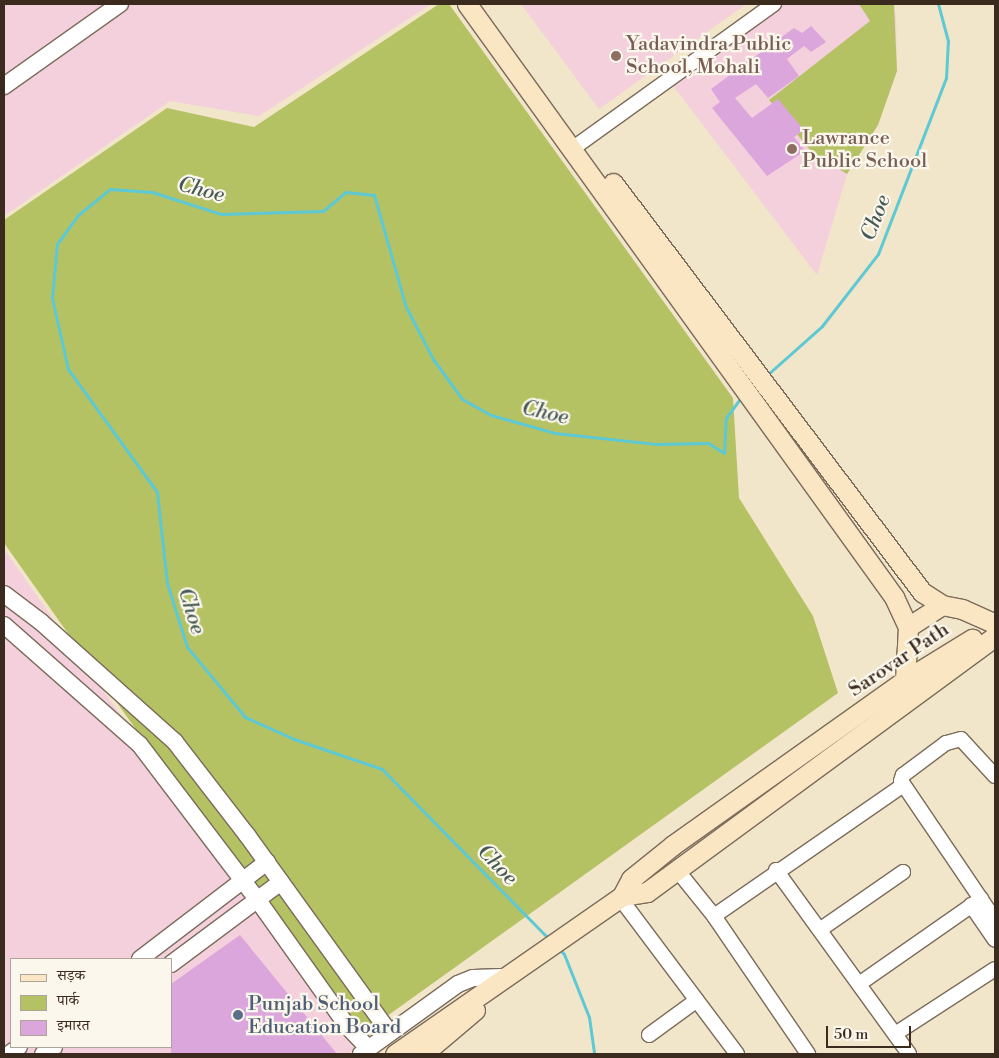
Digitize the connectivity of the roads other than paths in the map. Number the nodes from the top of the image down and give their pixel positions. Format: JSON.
{"nodes":[{"id":1,"x":120,"y":4,"type":"edge"},
{"id":2,"x":467,"y":4,"type":"edge"},
{"id":3,"x":484,"y":4,"type":"edge"},
{"id":4,"x":774,"y":4,"type":"edge"},
{"id":5,"x":4,"y":86,"type":"edge"},
{"id":6,"x":577,"y":145,"type":"junction"},
{"id":7,"x":726,"y":347,"type":"junction"},
{"id":8,"x":777,"y":400,"type":"junction"},
{"id":9,"x":762,"y":412,"type":"junction"},
{"id":10,"x":4,"y":594,"type":"edge"},
{"id":11,"x":942,"y":605,"type":"junction"},
{"id":12,"x":995,"y":624,"type":"edge"},
{"id":13,"x":4,"y":625,"type":"edge"},
{"id":14,"x":908,"y":627,"type":"junction"},
{"id":15,"x":995,"y":636,"type":"edge"},
{"id":16,"x":905,"y":680,"type":"junction"},
{"id":17,"x":995,"y":776,"type":"edge"},
{"id":18,"x":902,"y":786,"type":"junction"},
{"id":19,"x":267,"y":862,"type":"junction"},
{"id":20,"x":678,"y":870,"type":"junction"},
{"id":21,"x":776,"y":870,"type":"junction"},
{"id":22,"x":902,"y":872,"type":"dead end"},
{"id":23,"x":244,"y":881,"type":"junction"},
{"id":24,"x":281,"y":882,"type":"junction"},
{"id":25,"x":621,"y":897,"type":"junction"},
{"id":26,"x":258,"y":899,"type":"junction"},
{"id":27,"x":976,"y":902,"type":"junction"},
{"id":28,"x":714,"y":916,"type":"junction"},
{"id":29,"x":193,"y":920,"type":"junction"},
{"id":30,"x":995,"y":920,"type":"edge"},
{"id":31,"x":821,"y":929,"type":"junction"},
{"id":32,"x":206,"y":939,"type":"junction"},
{"id":33,"x":995,"y":940,"type":"edge"},
{"id":34,"x":141,"y":958,"type":"edge"},
{"id":35,"x":172,"y":963,"type":"edge"},
{"id":36,"x":995,"y":968,"type":"edge"},
{"id":37,"x":506,"y":974,"type":"junction"},
{"id":38,"x":859,"y":984,"type":"junction"},
{"id":39,"x":697,"y":1000,"type":"junction"},
{"id":40,"x":389,"y":1032,"type":"junction"},
{"id":41,"x":895,"y":1034,"type":"junction"},
{"id":42,"x":648,"y":1035,"type":"dead end"},
{"id":43,"x":365,"y":1052,"type":"edge"},
{"id":44,"x":395,"y":1054,"type":"edge"},
{"id":45,"x":424,"y":1054,"type":"edge"},
{"id":46,"x":737,"y":1054,"type":"edge"},
{"id":47,"x":808,"y":1054,"type":"edge"},
{"id":48,"x":909,"y":1054,"type":"edge"}],
"edges":[{"from":1,"to":5,"type":"street"},
{"from":2,"to":6,"type":"main road"},
{"from":3,"to":6,"type":"main road"},
{"from":4,"to":6,"type":"street"},
{"from":6,"to":7,"type":"main road"},
{"from":7,"to":8,"type":"main road"},
{"from":7,"to":9,"type":"main road"},
{"from":8,"to":9,"type":"main road"},
{"from":8,"to":11,"type":"main road"},
{"from":9,"to":14,"type":"main road"},
{"from":10,"to":19,"type":"street"},
{"from":11,"to":12,"type":"main road"},
{"from":11,"to":14,"type":"main road"},
{"from":12,"to":16,"type":"main road","name":"Sarovar Path"},
{"from":13,"to":23,"type":"street"},
{"from":14,"to":16,"type":"main road"},
{"from":15,"to":20,"type":"main road"},
{"from":16,"to":25,"type":"main road","name":"Sarovar Path"},
{"from":17,"to":18,"type":"street"},
{"from":18,"to":21,"type":"street"},
{"from":18,"to":27,"type":"street"},
{"from":19,"to":23,"type":"street"},
{"from":19,"to":24,"type":"street"},
{"from":20,"to":25,"type":"main road"},
{"from":20,"to":28,"type":"street"},
{"from":21,"to":28,"type":"street"},
{"from":21,"to":31,"type":"street"},
{"from":22,"to":31,"type":"street"},
{"from":23,"to":26,"type":"street"},
{"from":23,"to":29,"type":"street"},
{"from":24,"to":26,"type":"street"},
{"from":24,"to":40,"type":"street"},
{"from":25,"to":37,"type":"main road"},
{"from":25,"to":39,"type":"street"},
{"from":26,"to":32,"type":"street"},
{"from":26,"to":43,"type":"street"},
{"from":27,"to":30,"type":"street"},
{"from":27,"to":33,"type":"street"},
{"from":27,"to":38,"type":"street"},
{"from":28,"to":47,"type":"street"},
{"from":29,"to":32,"type":"street"},
{"from":29,"to":34,"type":"street"},
{"from":31,"to":38,"type":"street"},
{"from":32,"to":35,"type":"street"},
{"from":36,"to":41,"type":"street"},
{"from":37,"to":40,"type":"street"},
{"from":37,"to":44,"type":"main road"},
{"from":37,"to":45,"type":"main road"},
{"from":38,"to":41,"type":"street"},
{"from":39,"to":42,"type":"street"},
{"from":39,"to":46,"type":"street"},
{"from":40,"to":43,"type":"street"},
{"from":41,"to":48,"type":"street"}]}
